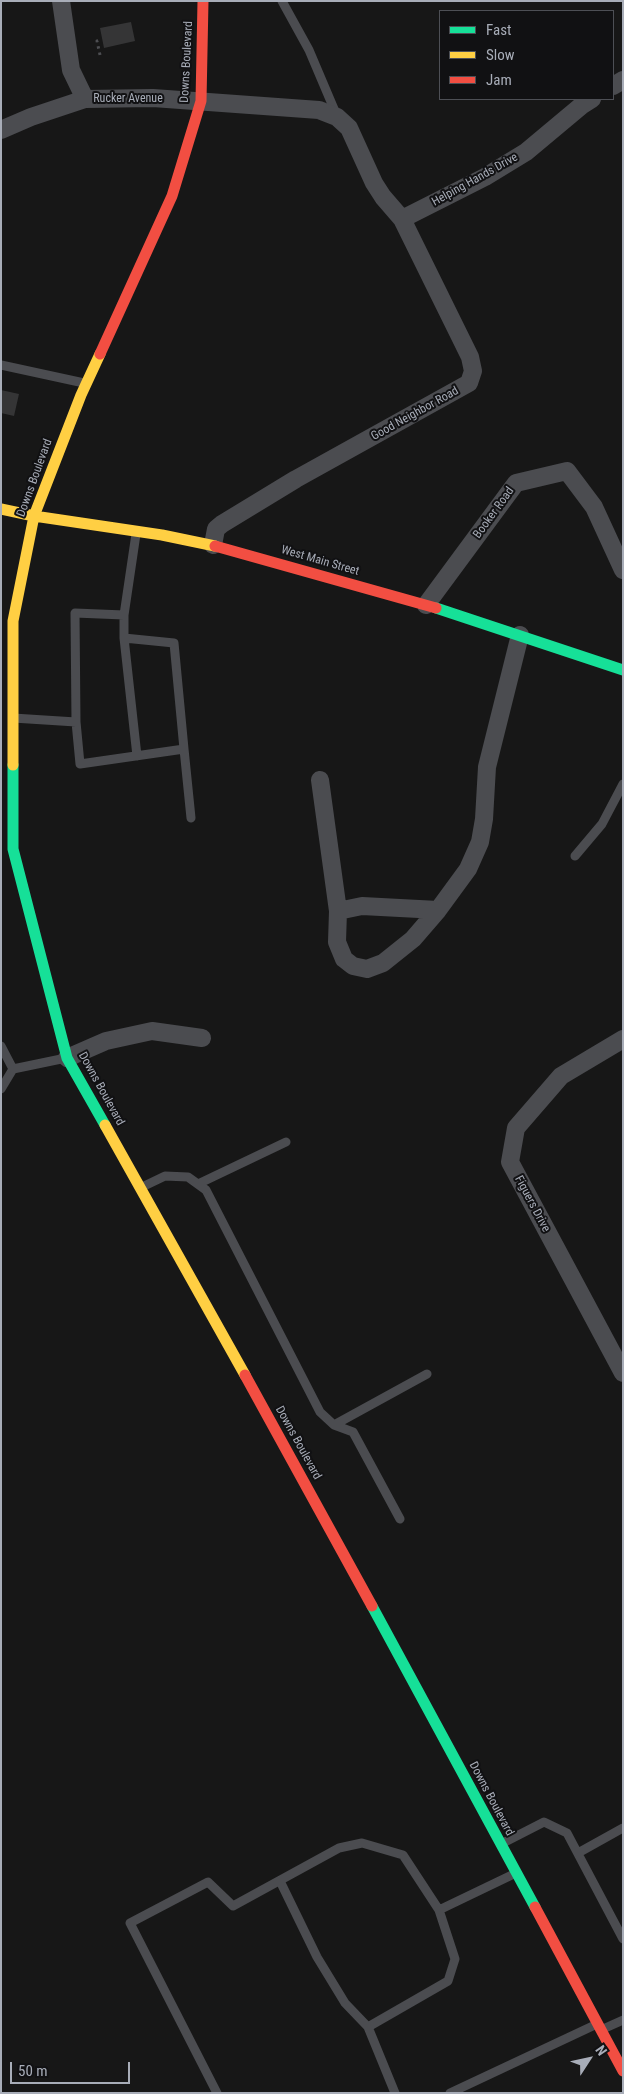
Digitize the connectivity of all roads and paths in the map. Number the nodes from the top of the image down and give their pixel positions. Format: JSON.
{"nodes":[{"id":1,"x":61,"y":1,"type":"edge"},
{"id":2,"x":203,"y":1,"type":"edge"},
{"id":3,"x":282,"y":1,"type":"edge"},
{"id":4,"x":101,"y":40,"type":"dead end"},
{"id":5,"x":100,"y":55,"type":"dead end"},
{"id":6,"x":85,"y":99,"type":"junction"},
{"id":7,"x":590,"y":100,"type":"edge"},
{"id":8,"x":201,"y":101,"type":"junction"},
{"id":9,"x":337,"y":117,"type":"junction"},
{"id":10,"x":1,"y":130,"type":"edge"},
{"id":11,"x":402,"y":218,"type":"junction"},
{"id":12,"x":1,"y":365,"type":"edge"},
{"id":13,"x":87,"y":383,"type":"junction"},
{"id":14,"x":1,"y":509,"type":"edge"},
{"id":15,"x":34,"y":516,"type":"junction"},
{"id":16,"x":137,"y":531,"type":"junction"},
{"id":17,"x":213,"y":545,"type":"junction"},
{"id":18,"x":623,"y":570,"type":"edge"},
{"id":19,"x":426,"y":605,"type":"junction"},
{"id":20,"x":14,"y":615,"type":"junction"},
{"id":21,"x":124,"y":615,"type":"junction"},
{"id":22,"x":1,"y":617,"type":"edge"},
{"id":23,"x":520,"y":635,"type":"junction"},
{"id":24,"x":124,"y":638,"type":"junction"},
{"id":25,"x":623,"y":670,"type":"edge"},
{"id":26,"x":7,"y":691,"type":"edge"},
{"id":27,"x":13,"y":718,"type":"junction"},
{"id":28,"x":76,"y":722,"type":"junction"},
{"id":29,"x":184,"y":749,"type":"junction"},
{"id":30,"x":137,"y":756,"type":"junction"},
{"id":31,"x":320,"y":780,"type":"dead end"},
{"id":32,"x":623,"y":784,"type":"edge"},
{"id":33,"x":191,"y":818,"type":"dead end"},
{"id":34,"x":575,"y":856,"type":"dead end"},
{"id":35,"x":438,"y":910,"type":"junction"},
{"id":36,"x":338,"y":911,"type":"junction"},
{"id":37,"x":202,"y":1038,"type":"dead end"},
{"id":38,"x":623,"y":1039,"type":"edge"},
{"id":39,"x":1,"y":1046,"type":"edge"},
{"id":40,"x":67,"y":1058,"type":"junction"},
{"id":41,"x":13,"y":1069,"type":"junction"},
{"id":42,"x":1,"y":1089,"type":"edge"},
{"id":43,"x":286,"y":1142,"type":"dead end"},
{"id":44,"x":198,"y":1184,"type":"junction"},
{"id":45,"x":140,"y":1188,"type":"junction"},
{"id":46,"x":623,"y":1373,"type":"edge"},
{"id":47,"x":427,"y":1374,"type":"dead end"},
{"id":48,"x":334,"y":1425,"type":"junction"},
{"id":49,"x":400,"y":1519,"type":"dead end"},
{"id":50,"x":623,"y":1828,"type":"edge"},
{"id":51,"x":500,"y":1844,"type":"junction"},
{"id":52,"x":578,"y":1853,"type":"junction"},
{"id":53,"x":516,"y":1873,"type":"junction"},
{"id":54,"x":280,"y":1880,"type":"junction"},
{"id":55,"x":439,"y":1910,"type":"junction"},
{"id":56,"x":623,"y":1939,"type":"edge"},
{"id":57,"x":623,"y":2020,"type":"edge"},
{"id":58,"x":368,"y":2027,"type":"junction"},
{"id":59,"x":599,"y":2027,"type":"junction"},
{"id":60,"x":623,"y":2071,"type":"edge"},
{"id":61,"x":217,"y":2093,"type":"edge"},
{"id":62,"x":395,"y":2093,"type":"edge"},
{"id":63,"x":450,"y":2093,"type":"edge"}],
"edges":[{"from":1,"to":6,"type":"street"},
{"from":2,"to":8,"type":"street","name":"Downs Boulevard"},
{"from":3,"to":9,"type":"lane","name":"Good Neighbor Road"},
{"from":4,"to":5,"type":"path"},
{"from":6,"to":8,"type":"street","name":"Rucker Avenue"},
{"from":6,"to":10,"type":"street","name":"Rucker Avenue"},
{"from":7,"to":11,"type":"street","name":"Helping Hands Drive"},
{"from":8,"to":9,"type":"street"},
{"from":8,"to":13,"type":"street","name":"Downs Boulevard"},
{"from":9,"to":11,"type":"street","name":"Good Neighbor Road"},
{"from":11,"to":17,"type":"street","name":"Good Neighbor Road"},
{"from":12,"to":13,"type":"lane"},
{"from":13,"to":15,"type":"street","name":"Downs Boulevard"},
{"from":14,"to":15,"type":"street","name":"West Main Street"},
{"from":15,"to":16,"type":"street","name":"West Main Street"},
{"from":15,"to":20,"type":"street","name":"Downs Boulevard"},
{"from":16,"to":17,"type":"street","name":"West Main Street"},
{"from":16,"to":21,"type":"lane"},
{"from":17,"to":19,"type":"street","name":"West Main Street"},
{"from":18,"to":19,"type":"street","name":"Booker Road"},
{"from":19,"to":23,"type":"street","name":"West Main Street"},
{"from":20,"to":22,"type":"lane"},
{"from":20,"to":26,"type":"street","name":"Downs Boulevard"},
{"from":21,"to":24,"type":"lane"},
{"from":21,"to":28,"type":"lane"},
{"from":23,"to":25,"type":"street","name":"West Main Street"},
{"from":23,"to":35,"type":"street"},
{"from":24,"to":29,"type":"lane"},
{"from":24,"to":30,"type":"lane"},
{"from":26,"to":27,"type":"street","name":"Downs Boulevard"},
{"from":27,"to":28,"type":"lane"},
{"from":27,"to":40,"type":"street","name":"Downs Boulevard"},
{"from":28,"to":30,"type":"lane"},
{"from":29,"to":30,"type":"lane"},
{"from":29,"to":33,"type":"lane"},
{"from":31,"to":36,"type":"street"},
{"from":32,"to":34,"type":"lane"},
{"from":35,"to":36,"type":"street"},
{"from":35,"to":36,"type":"street"},
{"from":37,"to":40,"type":"street"},
{"from":38,"to":46,"type":"street","name":"Figuers Drive"},
{"from":39,"to":41,"type":"lane"},
{"from":40,"to":41,"type":"lane"},
{"from":40,"to":45,"type":"street","name":"Downs Boulevard"},
{"from":41,"to":42,"type":"lane"},
{"from":43,"to":44,"type":"lane"},
{"from":44,"to":45,"type":"lane"},
{"from":44,"to":48,"type":"lane"},
{"from":45,"to":51,"type":"street","name":"Downs Boulevard"},
{"from":47,"to":48,"type":"lane"},
{"from":48,"to":49,"type":"lane"},
{"from":50,"to":52,"type":"lane"},
{"from":51,"to":52,"type":"lane"},
{"from":51,"to":53,"type":"street","name":"Downs Boulevard"},
{"from":52,"to":56,"type":"lane"},
{"from":53,"to":55,"type":"lane"},
{"from":53,"to":59,"type":"street","name":"Downs Boulevard"},
{"from":54,"to":55,"type":"lane"},
{"from":54,"to":58,"type":"lane"},
{"from":54,"to":61,"type":"lane"},
{"from":55,"to":58,"type":"lane"},
{"from":57,"to":59,"type":"lane"},
{"from":58,"to":62,"type":"lane"},
{"from":59,"to":60,"type":"street","name":"Downs Boulevard"},
{"from":59,"to":63,"type":"lane"}]}
